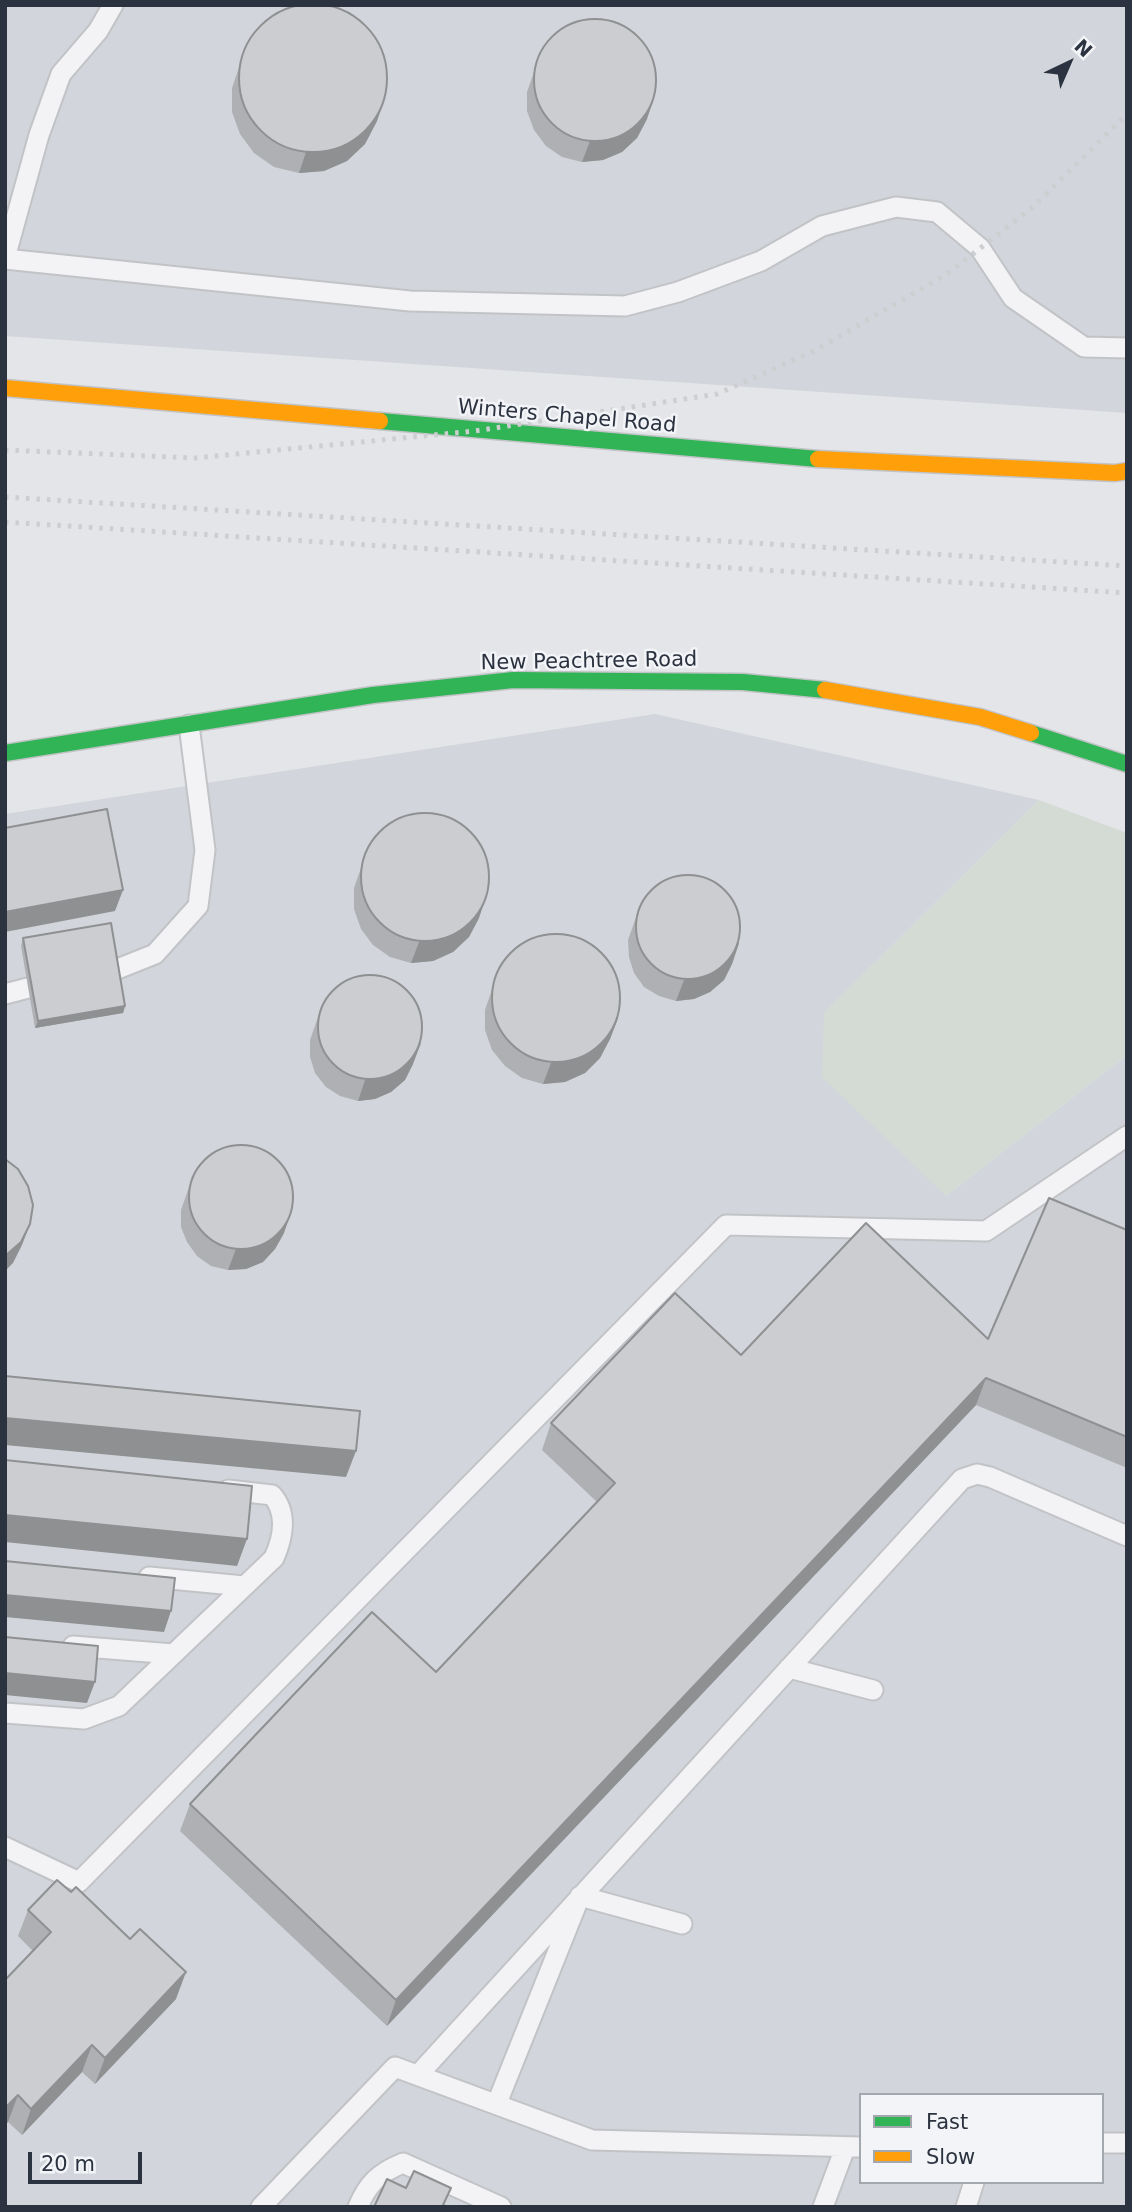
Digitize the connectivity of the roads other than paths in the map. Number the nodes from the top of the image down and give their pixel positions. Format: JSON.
{"nodes":[{"id":1,"x":113,"y":5,"type":"edge"},
{"id":2,"x":5,"y":258,"type":"edge"},
{"id":3,"x":1127,"y":348,"type":"edge"},
{"id":4,"x":5,"y":388,"type":"edge"},
{"id":5,"x":1127,"y":471,"type":"edge"},
{"id":6,"x":189,"y":725,"type":"junction"},
{"id":7,"x":5,"y":753,"type":"edge"},
{"id":8,"x":1127,"y":764,"type":"edge"},
{"id":9,"x":115,"y":970,"type":"edge"},
{"id":10,"x":28,"y":988,"type":"edge"},
{"id":11,"x":5,"y":994,"type":"edge"},
{"id":12,"x":1127,"y":1136,"type":"edge"},
{"id":13,"x":205,"y":1488,"type":"edge"},
{"id":14,"x":1127,"y":1536,"type":"edge"},
{"id":15,"x":125,"y":1575,"type":"edge"},
{"id":16,"x":244,"y":1586,"type":"junction"},
{"id":17,"x":57,"y":1644,"type":"edge"},
{"id":18,"x":173,"y":1654,"type":"junction"},
{"id":19,"x":789,"y":1668,"type":"junction"},
{"id":20,"x":873,"y":1690,"type":"dead end"},
{"id":21,"x":5,"y":1713,"type":"edge"},
{"id":22,"x":5,"y":1847,"type":"edge"},
{"id":23,"x":580,"y":1896,"type":"junction"},
{"id":24,"x":682,"y":1924,"type":"dead end"},
{"id":25,"x":418,"y":2075,"type":"junction"},
{"id":26,"x":496,"y":2103,"type":"junction"},
{"id":27,"x":1104,"y":2143,"type":"edge"},
{"id":28,"x":1127,"y":2143,"type":"edge"},
{"id":29,"x":853,"y":2148,"type":"edge"},
{"id":30,"x":973,"y":2184,"type":"edge"},
{"id":31,"x":261,"y":2207,"type":"edge"},
{"id":32,"x":358,"y":2207,"type":"edge"},
{"id":33,"x":501,"y":2207,"type":"edge"},
{"id":34,"x":823,"y":2207,"type":"edge"},
{"id":35,"x":966,"y":2207,"type":"edge"}],
"edges":[{"from":1,"to":2,"type":"lane"},
{"from":2,"to":3,"type":"lane"},
{"from":4,"to":5,"type":"street","name":"Winters Chapel Road"},
{"from":6,"to":7,"type":"street","name":"New Peachtree Road"},
{"from":6,"to":8,"type":"street","name":"New Peachtree Road"},
{"from":6,"to":9,"type":"lane"},
{"from":10,"to":11,"type":"lane"},
{"from":12,"to":22,"type":"lane"},
{"from":13,"to":16,"type":"lane"},
{"from":14,"to":19,"type":"lane"},
{"from":15,"to":16,"type":"lane"},
{"from":16,"to":18,"type":"lane"},
{"from":17,"to":18,"type":"lane"},
{"from":18,"to":21,"type":"lane"},
{"from":19,"to":20,"type":"lane"},
{"from":19,"to":23,"type":"lane"},
{"from":23,"to":24,"type":"lane"},
{"from":23,"to":25,"type":"lane"},
{"from":23,"to":26,"type":"lane"},
{"from":25,"to":26,"type":"lane"},
{"from":25,"to":31,"type":"lane"},
{"from":26,"to":29,"type":"lane"},
{"from":27,"to":28,"type":"lane"},
{"from":29,"to":34,"type":"lane"},
{"from":30,"to":35,"type":"lane"},
{"from":32,"to":33,"type":"lane"}]}
